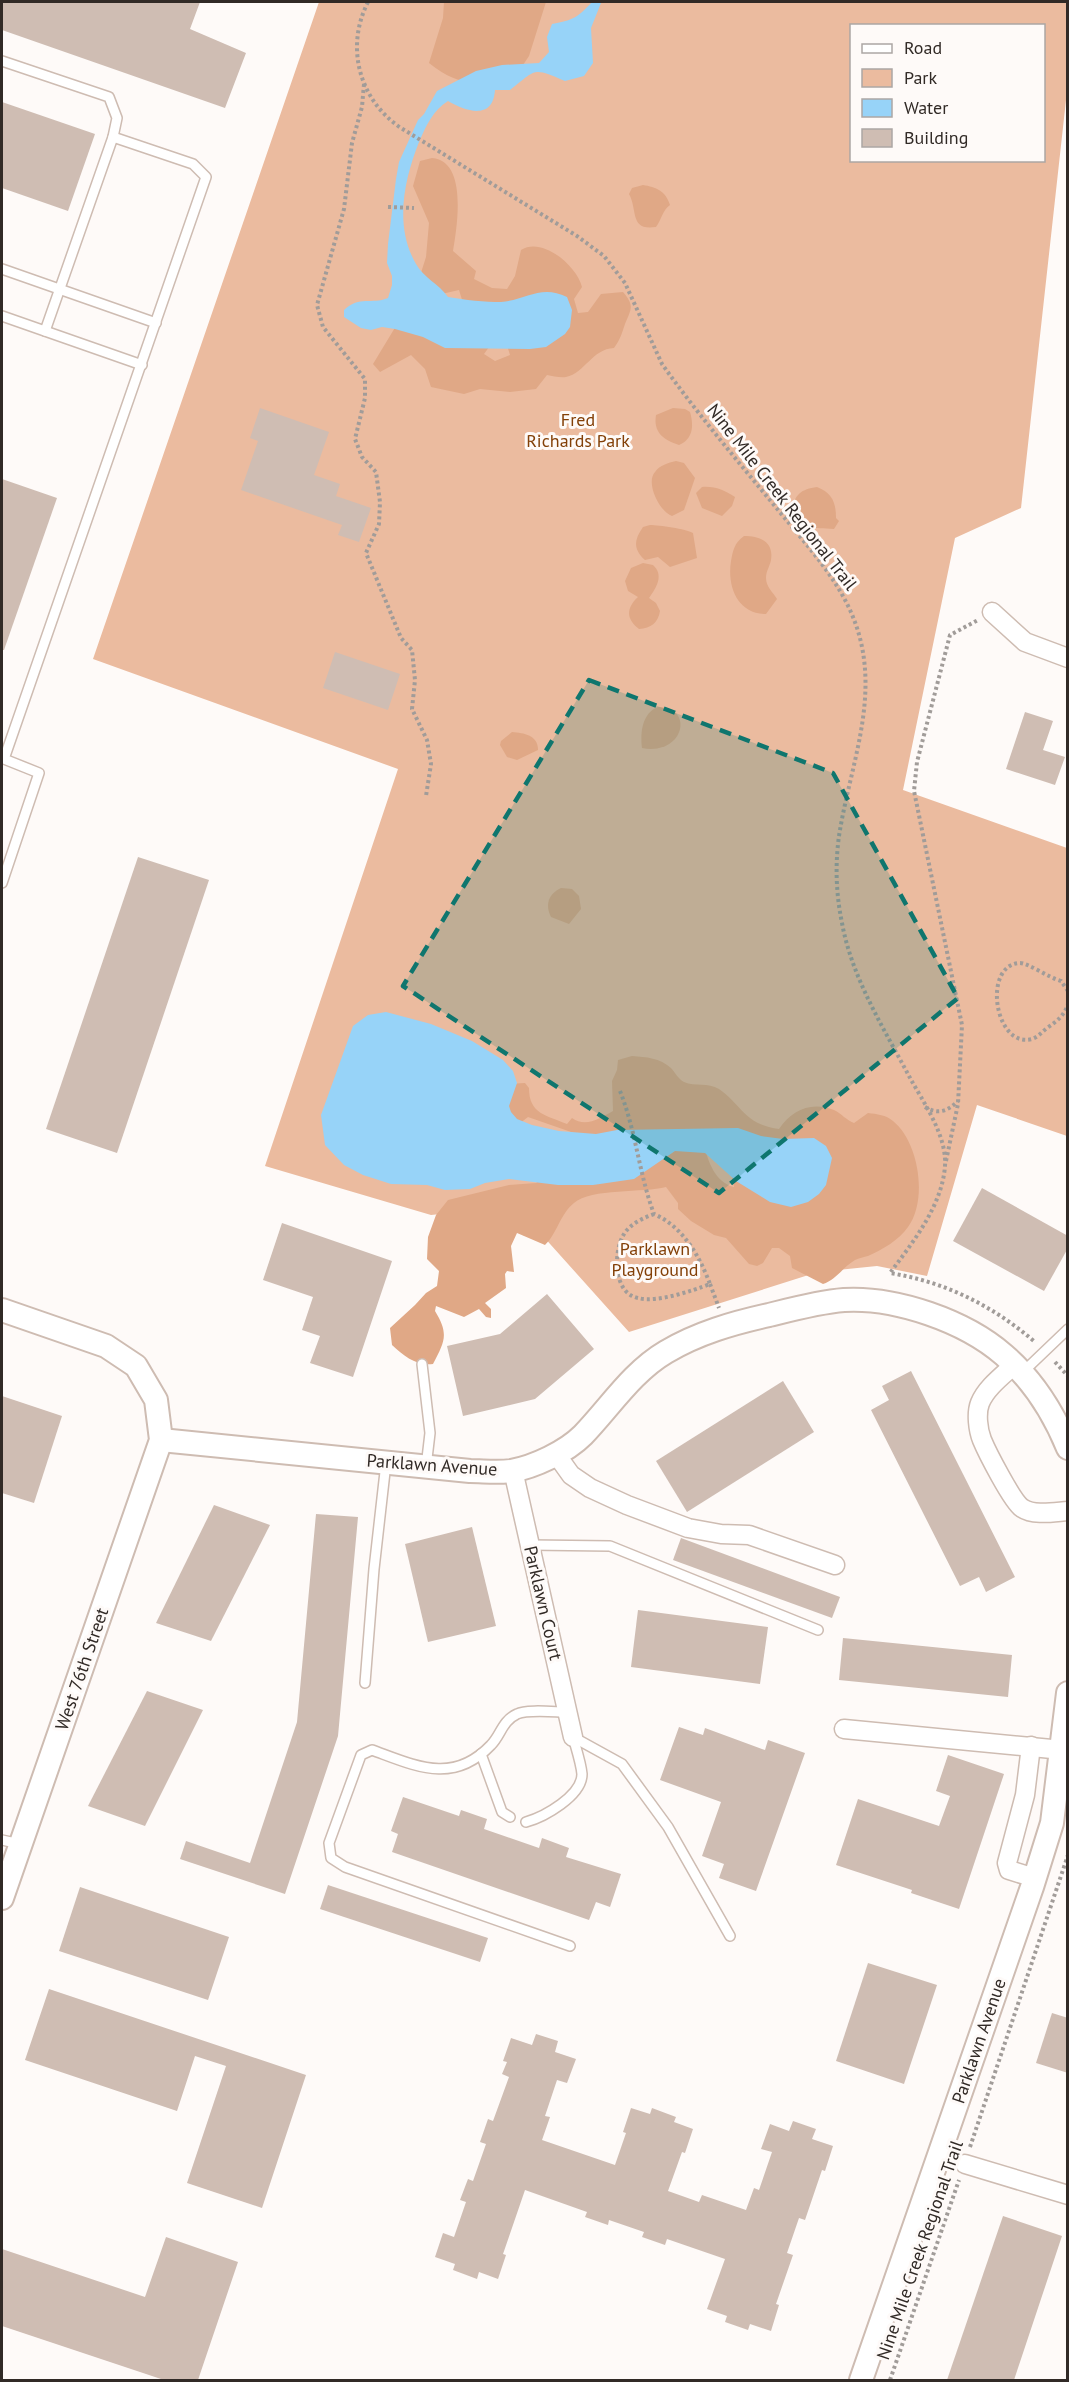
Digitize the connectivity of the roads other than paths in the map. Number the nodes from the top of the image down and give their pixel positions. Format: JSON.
{"nodes":[{"id":1,"x":2,"y":61,"type":"edge"},
{"id":2,"x":113,"y":137,"type":"junction"},
{"id":3,"x":2,"y":270,"type":"edge"},
{"id":4,"x":59,"y":290,"type":"junction"},
{"id":5,"x":2,"y":316,"type":"edge"},
{"id":6,"x":156,"y":323,"type":"junction"},
{"id":7,"x":45,"y":331,"type":"junction"},
{"id":8,"x":142,"y":365,"type":"junction"},
{"id":9,"x":992,"y":612,"type":"road end"},
{"id":10,"x":1068,"y":658,"type":"edge"},
{"id":11,"x":2,"y":883,"type":"edge"},
{"id":12,"x":2,"y":1310,"type":"edge"},
{"id":13,"x":1068,"y":1329,"type":"edge"},
{"id":14,"x":422,"y":1364,"type":"dead end"},
{"id":15,"x":1018,"y":1370,"type":"junction"},
{"id":16,"x":161,"y":1440,"type":"junction"},
{"id":17,"x":1068,"y":1448,"type":"edge"},
{"id":18,"x":556,"y":1454,"type":"junction"},
{"id":19,"x":386,"y":1463,"type":"junction"},
{"id":20,"x":426,"y":1467,"type":"junction"},
{"id":21,"x":513,"y":1470,"type":"junction"},
{"id":22,"x":1068,"y":1511,"type":"edge"},
{"id":23,"x":530,"y":1545,"type":"junction"},
{"id":24,"x":835,"y":1564,"type":"dead end"},
{"id":25,"x":818,"y":1630,"type":"dead end"},
{"id":26,"x":365,"y":1683,"type":"dead end"},
{"id":27,"x":1068,"y":1694,"type":"edge"},
{"id":28,"x":567,"y":1712,"type":"junction"},
{"id":29,"x":844,"y":1729,"type":"dead end"},
{"id":30,"x":573,"y":1737,"type":"junction"},
{"id":31,"x":1031,"y":1746,"type":"junction"},
{"id":32,"x":1062,"y":1750,"type":"junction"},
{"id":33,"x":481,"y":1754,"type":"junction"},
{"id":34,"x":510,"y":1817,"type":"dead end"},
{"id":35,"x":526,"y":1822,"type":"dead end"},
{"id":36,"x":11,"y":1842,"type":"edge"},
{"id":37,"x":1035,"y":1878,"type":"junction"},
{"id":38,"x":2,"y":1898,"type":"edge"},
{"id":39,"x":730,"y":1936,"type":"dead end"},
{"id":40,"x":570,"y":1946,"type":"dead end"},
{"id":41,"x":965,"y":2163,"type":"road end"},
{"id":42,"x":1068,"y":2195,"type":"edge"},
{"id":43,"x":861,"y":2380,"type":"edge"}],
"edges":[{"from":1,"to":2,"type":"lane"},
{"from":2,"to":4,"type":"lane"},
{"from":2,"to":6,"type":"lane"},
{"from":3,"to":4,"type":"lane"},
{"from":4,"to":6,"type":"lane"},
{"from":4,"to":7,"type":"lane"},
{"from":5,"to":7,"type":"lane"},
{"from":6,"to":8,"type":"lane"},
{"from":7,"to":8,"type":"lane"},
{"from":8,"to":11,"type":"lane"},
{"from":9,"to":10,"type":"street"},
{"from":12,"to":16,"type":"street"},
{"from":13,"to":15,"type":"lane"},
{"from":14,"to":20,"type":"lane"},
{"from":15,"to":17,"type":"street","name":"Parklawn Avenue"},
{"from":15,"to":18,"type":"street","name":"Parklawn Avenue"},
{"from":15,"to":22,"type":"street"},
{"from":16,"to":19,"type":"street","name":"Parklawn Avenue"},
{"from":16,"to":36,"type":"street","name":"West 76th Street"},
{"from":18,"to":21,"type":"street","name":"Parklawn Avenue"},
{"from":18,"to":24,"type":"street"},
{"from":19,"to":20,"type":"street","name":"Parklawn Avenue"},
{"from":19,"to":26,"type":"lane"},
{"from":20,"to":21,"type":"street","name":"Parklawn Avenue"},
{"from":21,"to":23,"type":"street","name":"Parklawn Court"},
{"from":23,"to":25,"type":"lane"},
{"from":23,"to":28,"type":"street","name":"Parklawn Court"},
{"from":27,"to":32,"type":"street","name":"Parklawn Avenue"},
{"from":28,"to":30,"type":"street","name":"Parklawn Court"},
{"from":28,"to":33,"type":"lane"},
{"from":29,"to":31,"type":"street"},
{"from":30,"to":35,"type":"lane"},
{"from":30,"to":39,"type":"lane"},
{"from":31,"to":32,"type":"street"},
{"from":31,"to":37,"type":"street"},
{"from":32,"to":37,"type":"street","name":"Parklawn Avenue"},
{"from":33,"to":34,"type":"lane"},
{"from":33,"to":40,"type":"lane"},
{"from":36,"to":38,"type":"street","name":"West 76th Street"},
{"from":37,"to":43,"type":"street","name":"Parklawn Avenue"},
{"from":41,"to":42,"type":"street"}]}
